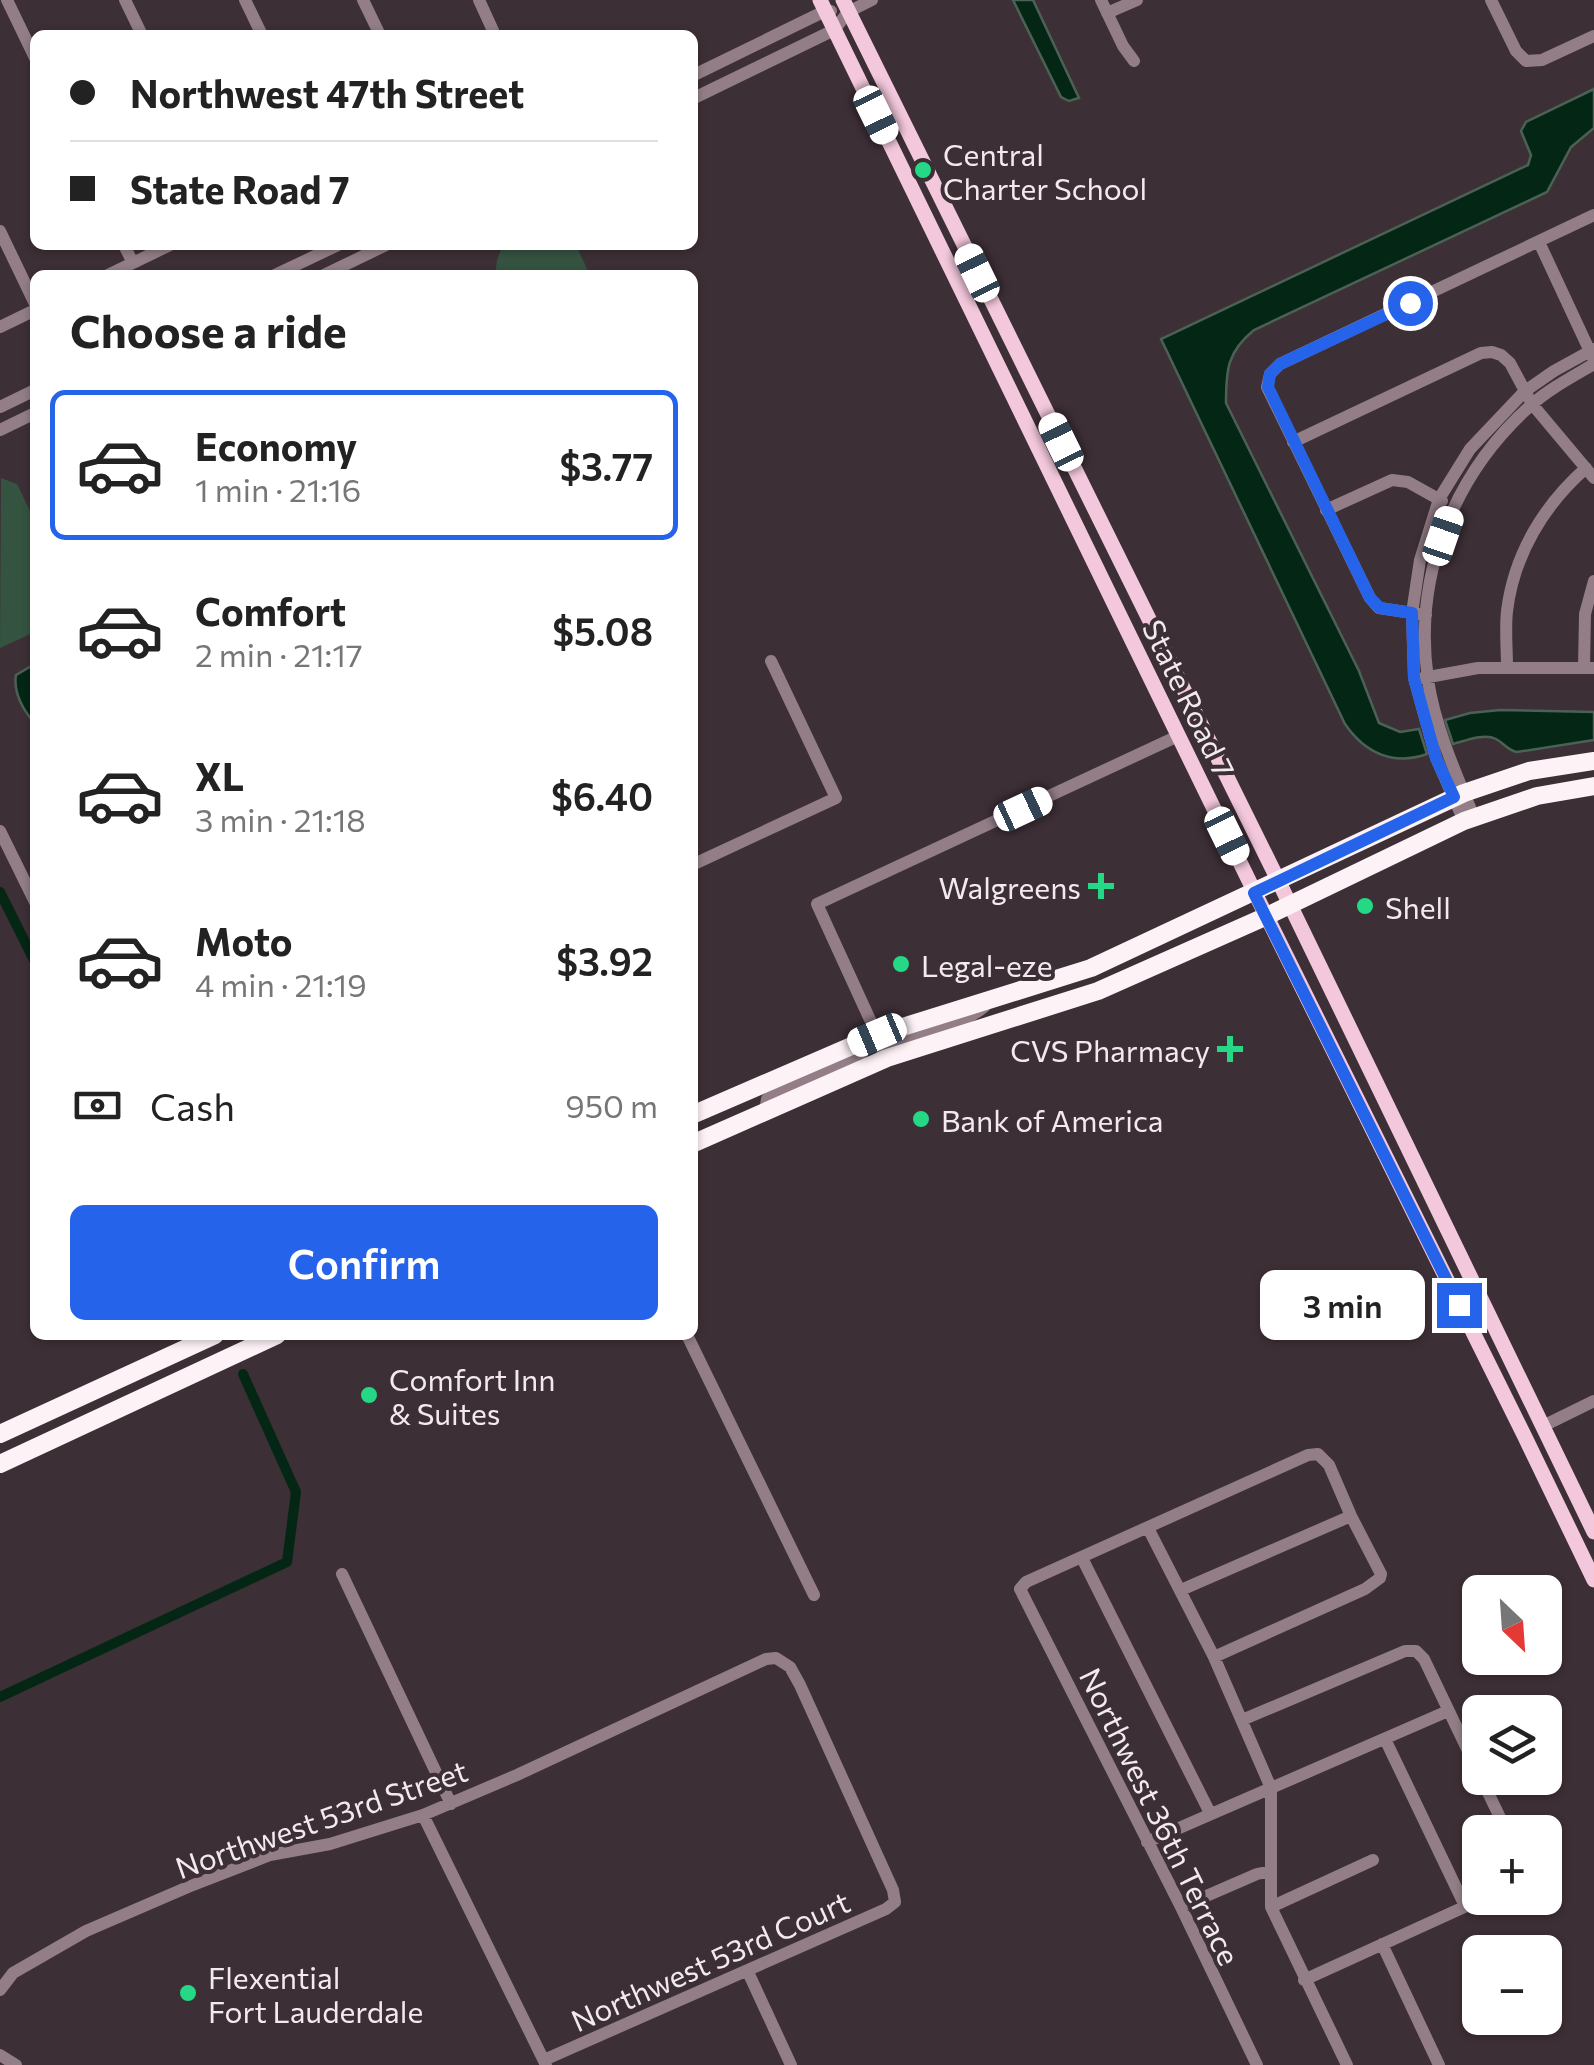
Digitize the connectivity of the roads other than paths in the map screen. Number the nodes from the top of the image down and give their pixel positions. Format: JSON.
{"nodes":[{"id":1,"x":3,"y":0,"type":"edge"},
{"id":2,"x":125,"y":0,"type":"edge"},
{"id":3,"x":244,"y":0,"type":"edge"},
{"id":4,"x":363,"y":0,"type":"edge"},
{"id":5,"x":479,"y":0,"type":"edge"},
{"id":6,"x":872,"y":0,"type":"edge"},
{"id":7,"x":1137,"y":0,"type":"edge"},
{"id":8,"x":1491,"y":0,"type":"edge"},
{"id":9,"x":823,"y":6,"type":"edge"},
{"id":10,"x":846,"y":6,"type":"edge"},
{"id":11,"x":1104,"y":6,"type":"edge"},
{"id":12,"x":140,"y":30,"type":"edge"},
{"id":13,"x":259,"y":30,"type":"edge"},
{"id":14,"x":378,"y":30,"type":"edge"},
{"id":15,"x":493,"y":30,"type":"edge"},
{"id":16,"x":834,"y":30,"type":"junction"},
{"id":17,"x":1594,"y":36,"type":"edge"},
{"id":18,"x":30,"y":49,"type":"edge"},
{"id":19,"x":1134,"y":61,"type":"dead end"},
{"id":20,"x":698,"y":73,"type":"edge"},
{"id":21,"x":698,"y":96,"type":"edge"},
{"id":22,"x":1594,"y":216,"type":"edge"},
{"id":23,"x":0,"y":231,"type":"edge"},
{"id":24,"x":1539,"y":242,"type":"junction"},
{"id":25,"x":126,"y":250,"type":"edge"},
{"id":26,"x":160,"y":250,"type":"edge"},
{"id":27,"x":328,"y":250,"type":"edge"},
{"id":28,"x":376,"y":250,"type":"edge"},
{"id":29,"x":133,"y":263,"type":"junction"},
{"id":30,"x":118,"y":270,"type":"edge"},
{"id":31,"x":286,"y":270,"type":"edge"},
{"id":32,"x":334,"y":270,"type":"edge"},
{"id":33,"x":30,"y":296,"type":"edge"},
{"id":34,"x":30,"y":310,"type":"edge"},
{"id":35,"x":0,"y":327,"type":"edge"},
{"id":36,"x":1593,"y":356,"type":"edge"},
{"id":37,"x":1525,"y":391,"type":"junction"},
{"id":38,"x":30,"y":392,"type":"edge"},
{"id":39,"x":1532,"y":404,"type":"junction"},
{"id":40,"x":0,"y":407,"type":"edge"},
{"id":41,"x":30,"y":415,"type":"edge"},
{"id":42,"x":0,"y":430,"type":"edge"},
{"id":43,"x":1293,"y":442,"type":"junction"},
{"id":44,"x":1590,"y":473,"type":"edge"},
{"id":45,"x":1439,"y":499,"type":"junction"},
{"id":46,"x":1452,"y":507,"type":"junction"},
{"id":47,"x":1326,"y":510,"type":"junction"},
{"id":48,"x":1594,"y":580,"type":"edge"},
{"id":49,"x":1419,"y":614,"type":"junction"},
{"id":50,"x":772,"y":661,"type":"dead end"},
{"id":51,"x":1507,"y":667,"type":"junction"},
{"id":52,"x":1589,"y":668,"type":"edge"},
{"id":53,"x":1421,"y":678,"type":"junction"},
{"id":54,"x":1430,"y":719,"type":"junction"},
{"id":55,"x":1178,"y":736,"type":"junction"},
{"id":56,"x":1594,"y":760,"type":"edge"},
{"id":57,"x":1594,"y":786,"type":"edge"},
{"id":58,"x":1459,"y":795,"type":"junction"},
{"id":59,"x":1469,"y":819,"type":"junction"},
{"id":60,"x":0,"y":831,"type":"edge"},
{"id":61,"x":698,"y":861,"type":"edge"},
{"id":62,"x":1279,"y":882,"type":"junction"},
{"id":63,"x":30,"y":892,"type":"edge"},
{"id":64,"x":1254,"y":893,"type":"junction"},
{"id":65,"x":1290,"y":905,"type":"junction"},
{"id":66,"x":1266,"y":916,"type":"junction"},
{"id":67,"x":983,"y":1001,"type":"junction"},
{"id":68,"x":877,"y":1035,"type":"junction"},
{"id":69,"x":875,"y":1064,"type":"junction"},
{"id":70,"x":765,"y":1111,"type":"junction"},
{"id":71,"x":698,"y":1112,"type":"edge"},
{"id":72,"x":698,"y":1141,"type":"edge"},
{"id":73,"x":1420,"y":1228,"type":"junction"},
{"id":74,"x":1455,"y":1244,"type":"junction"},
{"id":75,"x":204,"y":1340,"type":"edge"},
{"id":76,"x":266,"y":1340,"type":"edge"},
{"id":77,"x":688,"y":1340,"type":"edge"},
{"id":78,"x":93,"y":1392,"type":"junction"},
{"id":79,"x":1594,"y":1401,"type":"edge"},
{"id":80,"x":1510,"y":1408,"type":"junction"},
{"id":81,"x":1543,"y":1426,"type":"junction"},
{"id":82,"x":0,"y":1434,"type":"edge"},
{"id":83,"x":1524,"y":1435,"type":"junction"},
{"id":84,"x":0,"y":1446,"type":"edge"},
{"id":85,"x":1559,"y":1458,"type":"junction"},
{"id":86,"x":0,"y":1464,"type":"edge"},
{"id":87,"x":1352,"y":1516,"type":"junction"},
{"id":88,"x":1148,"y":1528,"type":"junction"},
{"id":89,"x":1594,"y":1532,"type":"edge"},
{"id":90,"x":1082,"y":1558,"type":"junction"},
{"id":91,"x":342,"y":1574,"type":"dead end"},
{"id":92,"x":1594,"y":1580,"type":"edge"},
{"id":93,"x":1181,"y":1590,"type":"junction"},
{"id":94,"x":814,"y":1595,"type":"dead end"},
{"id":95,"x":1214,"y":1657,"type":"junction"},
{"id":96,"x":1448,"y":1710,"type":"junction"},
{"id":97,"x":1242,"y":1720,"type":"junction"},
{"id":98,"x":1385,"y":1739,"type":"junction"},
{"id":99,"x":1462,"y":1739,"type":"edge"},
{"id":100,"x":1271,"y":1788,"type":"junction"},
{"id":101,"x":451,"y":1804,"type":"junction"},
{"id":102,"x":1210,"y":1813,"type":"junction"},
{"id":103,"x":423,"y":1815,"type":"junction"},
{"id":104,"x":1147,"y":1842,"type":"junction"},
{"id":105,"x":1374,"y":1860,"type":"dead end"},
{"id":106,"x":1270,"y":1872,"type":"junction"},
{"id":107,"x":1462,"y":1900,"type":"edge"},
{"id":108,"x":895,"y":1902,"type":"joint"},
{"id":109,"x":1181,"y":1907,"type":"junction"},
{"id":110,"x":1271,"y":1907,"type":"junction"},
{"id":111,"x":1462,"y":1907,"type":"edge"},
{"id":112,"x":1382,"y":1944,"type":"junction"},
{"id":113,"x":748,"y":1972,"type":"junction"},
{"id":114,"x":1304,"y":1980,"type":"junction"},
{"id":115,"x":0,"y":1990,"type":"edge"},
{"id":116,"x":0,"y":2055,"type":"edge"},
{"id":117,"x":545,"y":2063,"type":"edge"},
{"id":118,"x":16,"y":2065,"type":"edge"},
{"id":119,"x":791,"y":2065,"type":"edge"},
{"id":120,"x":1257,"y":2065,"type":"edge"},
{"id":121,"x":1346,"y":2065,"type":"edge"},
{"id":122,"x":1439,"y":2065,"type":"edge"}],
"edges":[{"from":1,"to":18,"type":"street"},
{"from":2,"to":12,"type":"street"},
{"from":3,"to":13,"type":"street"},
{"from":4,"to":14,"type":"street"},
{"from":5,"to":15,"type":"street"},
{"from":6,"to":10,"type":"street"},
{"from":7,"to":11,"type":"street"},
{"from":8,"to":17,"type":"street"},
{"from":9,"to":10,"type":"street"},
{"from":9,"to":16,"type":"main road","name":"State Road 7"},
{"from":9,"to":20,"type":"street"},
{"from":10,"to":16,"type":"street"},
{"from":10,"to":62,"type":"main road","name":"State Road 7"},
{"from":11,"to":19,"type":"street"},
{"from":16,"to":21,"type":"street"},
{"from":16,"to":55,"type":"main road","name":"State Road 7"},
{"from":22,"to":24,"type":"street"},
{"from":23,"to":33,"type":"street"},
{"from":24,"to":36,"type":"street"},
{"from":24,"to":43,"type":"street"},
{"from":25,"to":29,"type":"street"},
{"from":26,"to":29,"type":"street"},
{"from":27,"to":31,"type":"street"},
{"from":28,"to":32,"type":"street"},
{"from":29,"to":30,"type":"street"},
{"from":34,"to":35,"type":"street"},
{"from":36,"to":37,"type":"street"},
{"from":36,"to":39,"type":"street"},
{"from":37,"to":39,"type":"street"},
{"from":37,"to":43,"type":"street"},
{"from":37,"to":45,"type":"street"},
{"from":38,"to":40,"type":"street"},
{"from":39,"to":44,"type":"street"},
{"from":39,"to":46,"type":"street"},
{"from":41,"to":42,"type":"street"},
{"from":43,"to":47,"type":"street"},
{"from":44,"to":51,"type":"street"},
{"from":45,"to":46,"type":"street"},
{"from":45,"to":47,"type":"street"},
{"from":45,"to":49,"type":"street"},
{"from":46,"to":49,"type":"street"},
{"from":47,"to":49,"type":"street"},
{"from":48,"to":52,"type":"street"},
{"from":49,"to":53,"type":"street"},
{"from":50,"to":61,"type":"street"},
{"from":51,"to":52,"type":"street"},
{"from":51,"to":53,"type":"street"},
{"from":53,"to":54,"type":"street"},
{"from":54,"to":58,"type":"street"},
{"from":54,"to":58,"type":"street"},
{"from":55,"to":64,"type":"main road","name":"State Road 7"},
{"from":55,"to":68,"type":"street"},
{"from":56,"to":58,"type":"highway"},
{"from":57,"to":59,"type":"highway"},
{"from":58,"to":59,"type":"street"},
{"from":58,"to":62,"type":"highway"},
{"from":59,"to":65,"type":"highway"},
{"from":60,"to":63,"type":"street"},
{"from":62,"to":64,"type":"highway"},
{"from":62,"to":65,"type":"main road","name":"State Road 7"},
{"from":64,"to":66,"type":"main road","name":"State Road 7"},
{"from":64,"to":67,"type":"highway"},
{"from":65,"to":66,"type":"highway"},
{"from":65,"to":74,"type":"main road","name":"State Road 7"},
{"from":66,"to":69,"type":"highway"},
{"from":66,"to":73,"type":"main road","name":"State Road 7"},
{"from":67,"to":68,"type":"highway"},
{"from":67,"to":69,"type":"street"},
{"from":68,"to":70,"type":"street"},
{"from":68,"to":71,"type":"highway"},
{"from":69,"to":70,"type":"highway"},
{"from":70,"to":72,"type":"highway"},
{"from":73,"to":74,"type":"main road"},
{"from":73,"to":80,"type":"main road","name":"State Road 7"},
{"from":74,"to":81,"type":"main road","name":"State Road 7"},
{"from":75,"to":78,"type":"highway"},
{"from":76,"to":86,"type":"highway"},
{"from":77,"to":94,"type":"street"},
{"from":78,"to":82,"type":"highway"},
{"from":78,"to":84,"type":"highway"},
{"from":79,"to":81,"type":"street"},
{"from":80,"to":81,"type":"main road"},
{"from":80,"to":83,"type":"main road","name":"State Road 7"},
{"from":81,"to":85,"type":"main road","name":"State Road 7"},
{"from":83,"to":85,"type":"main road"},
{"from":83,"to":92,"type":"main road","name":"State Road 7"},
{"from":85,"to":89,"type":"main road","name":"State Road 7"},
{"from":87,"to":88,"type":"street"},
{"from":87,"to":93,"type":"street"},
{"from":87,"to":95,"type":"street"},
{"from":88,"to":90,"type":"street"},
{"from":88,"to":93,"type":"street"},
{"from":90,"to":102,"type":"street"},
{"from":90,"to":104,"type":"street","name":"Northwest 36th Terrace"},
{"from":91,"to":101,"type":"street"},
{"from":93,"to":95,"type":"street"},
{"from":95,"to":97,"type":"street"},
{"from":96,"to":97,"type":"street"},
{"from":96,"to":98,"type":"street"},
{"from":96,"to":99,"type":"street"},
{"from":97,"to":100,"type":"street"},
{"from":98,"to":100,"type":"street"},
{"from":98,"to":107,"type":"street"},
{"from":100,"to":102,"type":"street"},
{"from":100,"to":106,"type":"street"},
{"from":101,"to":103,"type":"street","name":"Northwest 53rd Street"},
{"from":101,"to":108,"type":"street","name":"Northwest 53rd Street"},
{"from":102,"to":104,"type":"street"},
{"from":103,"to":115,"type":"street","name":"Northwest 53rd Street"},
{"from":103,"to":117,"type":"street"},
{"from":104,"to":109,"type":"street","name":"Northwest 36th Terrace"},
{"from":105,"to":110,"type":"street"},
{"from":106,"to":109,"type":"street"},
{"from":106,"to":110,"type":"street"},
{"from":108,"to":113,"type":"street","name":"Northwest 53rd Court"},
{"from":109,"to":120,"type":"street","name":"Northwest 36th Terrace"},
{"from":110,"to":114,"type":"street"},
{"from":111,"to":112,"type":"street"},
{"from":112,"to":114,"type":"street"},
{"from":112,"to":122,"type":"street"},
{"from":113,"to":117,"type":"street","name":"Northwest 53rd Court"},
{"from":113,"to":119,"type":"street"},
{"from":114,"to":121,"type":"street"},
{"from":116,"to":118,"type":"street"}]}
